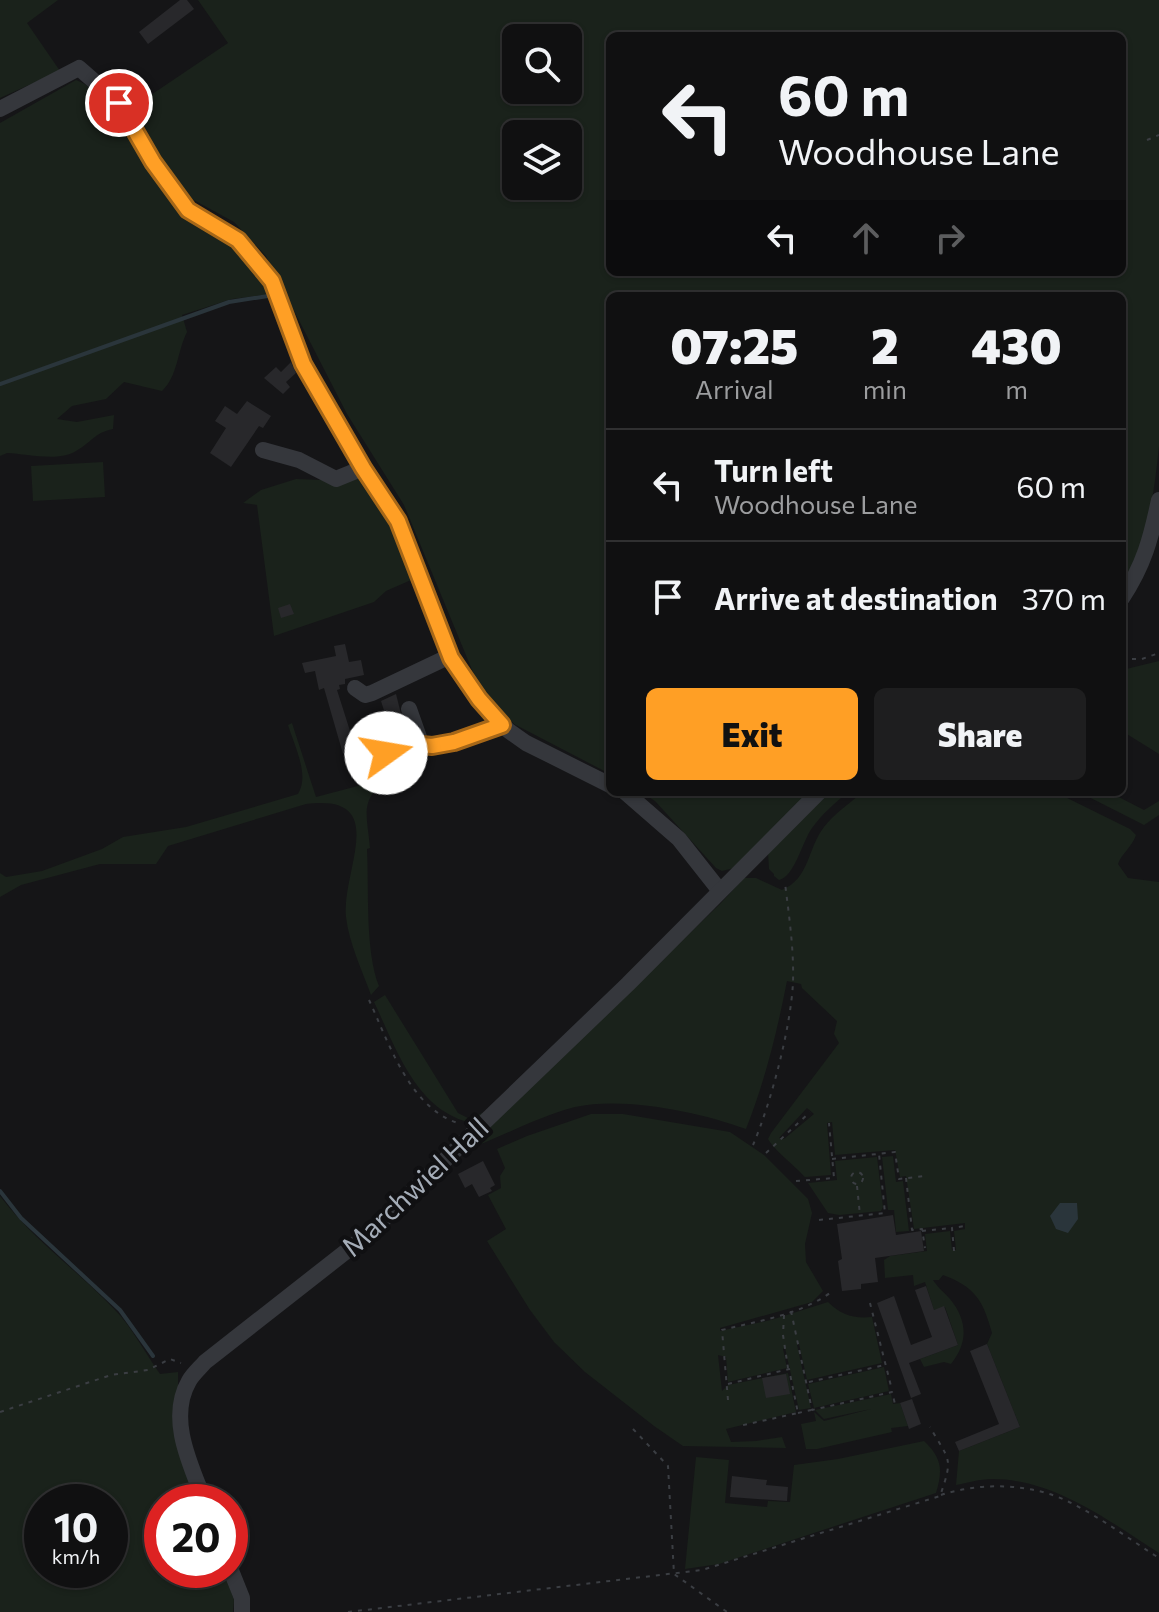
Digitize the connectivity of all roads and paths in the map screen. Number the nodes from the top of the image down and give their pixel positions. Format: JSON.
{"nodes":[{"id":1,"x":0,"y":109,"type":"edge"},
{"id":2,"x":1159,"y":135,"type":"edge"},
{"id":3,"x":1147,"y":140,"type":"dead end"},
{"id":4,"x":263,"y":450,"type":"dead end"},
{"id":5,"x":363,"y":468,"type":"junction"},
{"id":6,"x":1159,"y":500,"type":"edge"},
{"id":7,"x":1126,"y":592,"type":"edge"},
{"id":8,"x":1159,"y":653,"type":"edge"},
{"id":9,"x":450,"y":656,"type":"junction"},
{"id":10,"x":1126,"y":659,"type":"edge"},
{"id":11,"x":355,"y":688,"type":"dead end"},
{"id":12,"x":409,"y":709,"type":"dead end"},
{"id":13,"x":502,"y":725,"type":"junction"},
{"id":14,"x":421,"y":743,"type":"junction"},
{"id":15,"x":386,"y":753,"type":"dead end"},
{"id":16,"x":606,"y":783,"type":"edge"},
{"id":17,"x":630,"y":796,"type":"edge"},
{"id":18,"x":815,"y":796,"type":"edge"},
{"id":19,"x":785,"y":883,"type":"dead end"},
{"id":20,"x":720,"y":891,"type":"junction"},
{"id":21,"x":369,"y":1000,"type":"dead end"},
{"id":22,"x":810,"y":1112,"type":"dead end"},
{"id":23,"x":829,"y":1123,"type":"dead end"},
{"id":24,"x":478,"y":1128,"type":"junction"},
{"id":25,"x":753,"y":1145,"type":"dead end"},
{"id":26,"x":766,"y":1153,"type":"dead end"},
{"id":27,"x":879,"y":1154,"type":"junction"},
{"id":28,"x":832,"y":1159,"type":"junction"},
{"id":29,"x":924,"y":1176,"type":"dead end"},
{"id":30,"x":906,"y":1178,"type":"junction"},
{"id":31,"x":796,"y":1181,"type":"dead end"},
{"id":32,"x":857,"y":1184,"type":"dead end"},
{"id":33,"x":860,"y":1216,"type":"junction"},
{"id":34,"x":819,"y":1220,"type":"dead end"},
{"id":35,"x":965,"y":1226,"type":"dead end"},
{"id":36,"x":952,"y":1228,"type":"junction"},
{"id":37,"x":922,"y":1231,"type":"junction"},
{"id":38,"x":925,"y":1248,"type":"dead end"},
{"id":39,"x":954,"y":1251,"type":"dead end"},
{"id":40,"x":830,"y":1293,"type":"dead end"},
{"id":41,"x":870,"y":1303,"type":"dead end"},
{"id":42,"x":791,"y":1311,"type":"junction"},
{"id":43,"x":784,"y":1314,"type":"junction"},
{"id":44,"x":886,"y":1365,"type":"junction"},
{"id":45,"x":789,"y":1369,"type":"junction"},
{"id":46,"x":199,"y":1370,"type":"junction"},
{"id":47,"x":806,"y":1382,"type":"junction"},
{"id":48,"x":727,"y":1384,"type":"junction"},
{"id":49,"x":892,"y":1392,"type":"junction"},
{"id":50,"x":728,"y":1400,"type":"dead end"},
{"id":51,"x":895,"y":1404,"type":"dead end"},
{"id":52,"x":812,"y":1410,"type":"junction"},
{"id":53,"x":0,"y":1412,"type":"edge"},
{"id":54,"x":798,"y":1413,"type":"junction"},
{"id":55,"x":739,"y":1426,"type":"dead end"},
{"id":56,"x":930,"y":1427,"type":"dead end"},
{"id":57,"x":633,"y":1429,"type":"dead end"},
{"id":58,"x":198,"y":1484,"type":"edge"},
{"id":59,"x":940,"y":1496,"type":"junction"},
{"id":60,"x":1159,"y":1558,"type":"edge"},
{"id":61,"x":674,"y":1574,"type":"junction"},
{"id":62,"x":238,"y":1588,"type":"edge"},
{"id":63,"x":242,"y":1612,"type":"edge"},
{"id":64,"x":348,"y":1612,"type":"edge"},
{"id":65,"x":727,"y":1612,"type":"edge"}],
"edges":[{"from":1,"to":5,"type":"street"},
{"from":2,"to":3,"type":"path"},
{"from":4,"to":5,"type":"street"},
{"from":5,"to":9,"type":"street"},
{"from":6,"to":7,"type":"street"},
{"from":8,"to":10,"type":"path"},
{"from":9,"to":11,"type":"street"},
{"from":9,"to":13,"type":"street"},
{"from":12,"to":14,"type":"street"},
{"from":13,"to":14,"type":"street"},
{"from":13,"to":16,"type":"street"},
{"from":14,"to":15,"type":"street"},
{"from":17,"to":20,"type":"street"},
{"from":18,"to":20,"type":"street","name":"Marchwiel Hall"},
{"from":19,"to":25,"type":"path"},
{"from":20,"to":24,"type":"street","name":"Marchwiel Hall"},
{"from":21,"to":24,"type":"path"},
{"from":22,"to":26,"type":"path"},
{"from":23,"to":28,"type":"path"},
{"from":24,"to":46,"type":"street","name":"Marchwiel Hall"},
{"from":27,"to":28,"type":"path"},
{"from":27,"to":30,"type":"path"},
{"from":27,"to":33,"type":"path"},
{"from":28,"to":31,"type":"path"},
{"from":29,"to":30,"type":"path"},
{"from":30,"to":37,"type":"path"},
{"from":32,"to":33,"type":"path"},
{"from":33,"to":34,"type":"path"},
{"from":35,"to":36,"type":"path"},
{"from":36,"to":37,"type":"path"},
{"from":36,"to":39,"type":"path"},
{"from":37,"to":38,"type":"path"},
{"from":40,"to":42,"type":"path"},
{"from":41,"to":44,"type":"path"},
{"from":42,"to":43,"type":"path"},
{"from":42,"to":47,"type":"path"},
{"from":43,"to":45,"type":"path"},
{"from":43,"to":48,"type":"path"},
{"from":44,"to":47,"type":"path"},
{"from":44,"to":49,"type":"path"},
{"from":45,"to":48,"type":"path"},
{"from":45,"to":54,"type":"path"},
{"from":46,"to":53,"type":"path"},
{"from":46,"to":58,"type":"street","name":"Marchwiel Hall"},
{"from":47,"to":52,"type":"path"},
{"from":48,"to":50,"type":"path"},
{"from":49,"to":51,"type":"path"},
{"from":49,"to":52,"type":"path"},
{"from":52,"to":54,"type":"path"},
{"from":54,"to":55,"type":"path"},
{"from":56,"to":59,"type":"path"},
{"from":57,"to":61,"type":"path"},
{"from":59,"to":60,"type":"path"},
{"from":59,"to":61,"type":"path"},
{"from":61,"to":64,"type":"path"},
{"from":61,"to":65,"type":"path"},
{"from":62,"to":63,"type":"street"}]}
